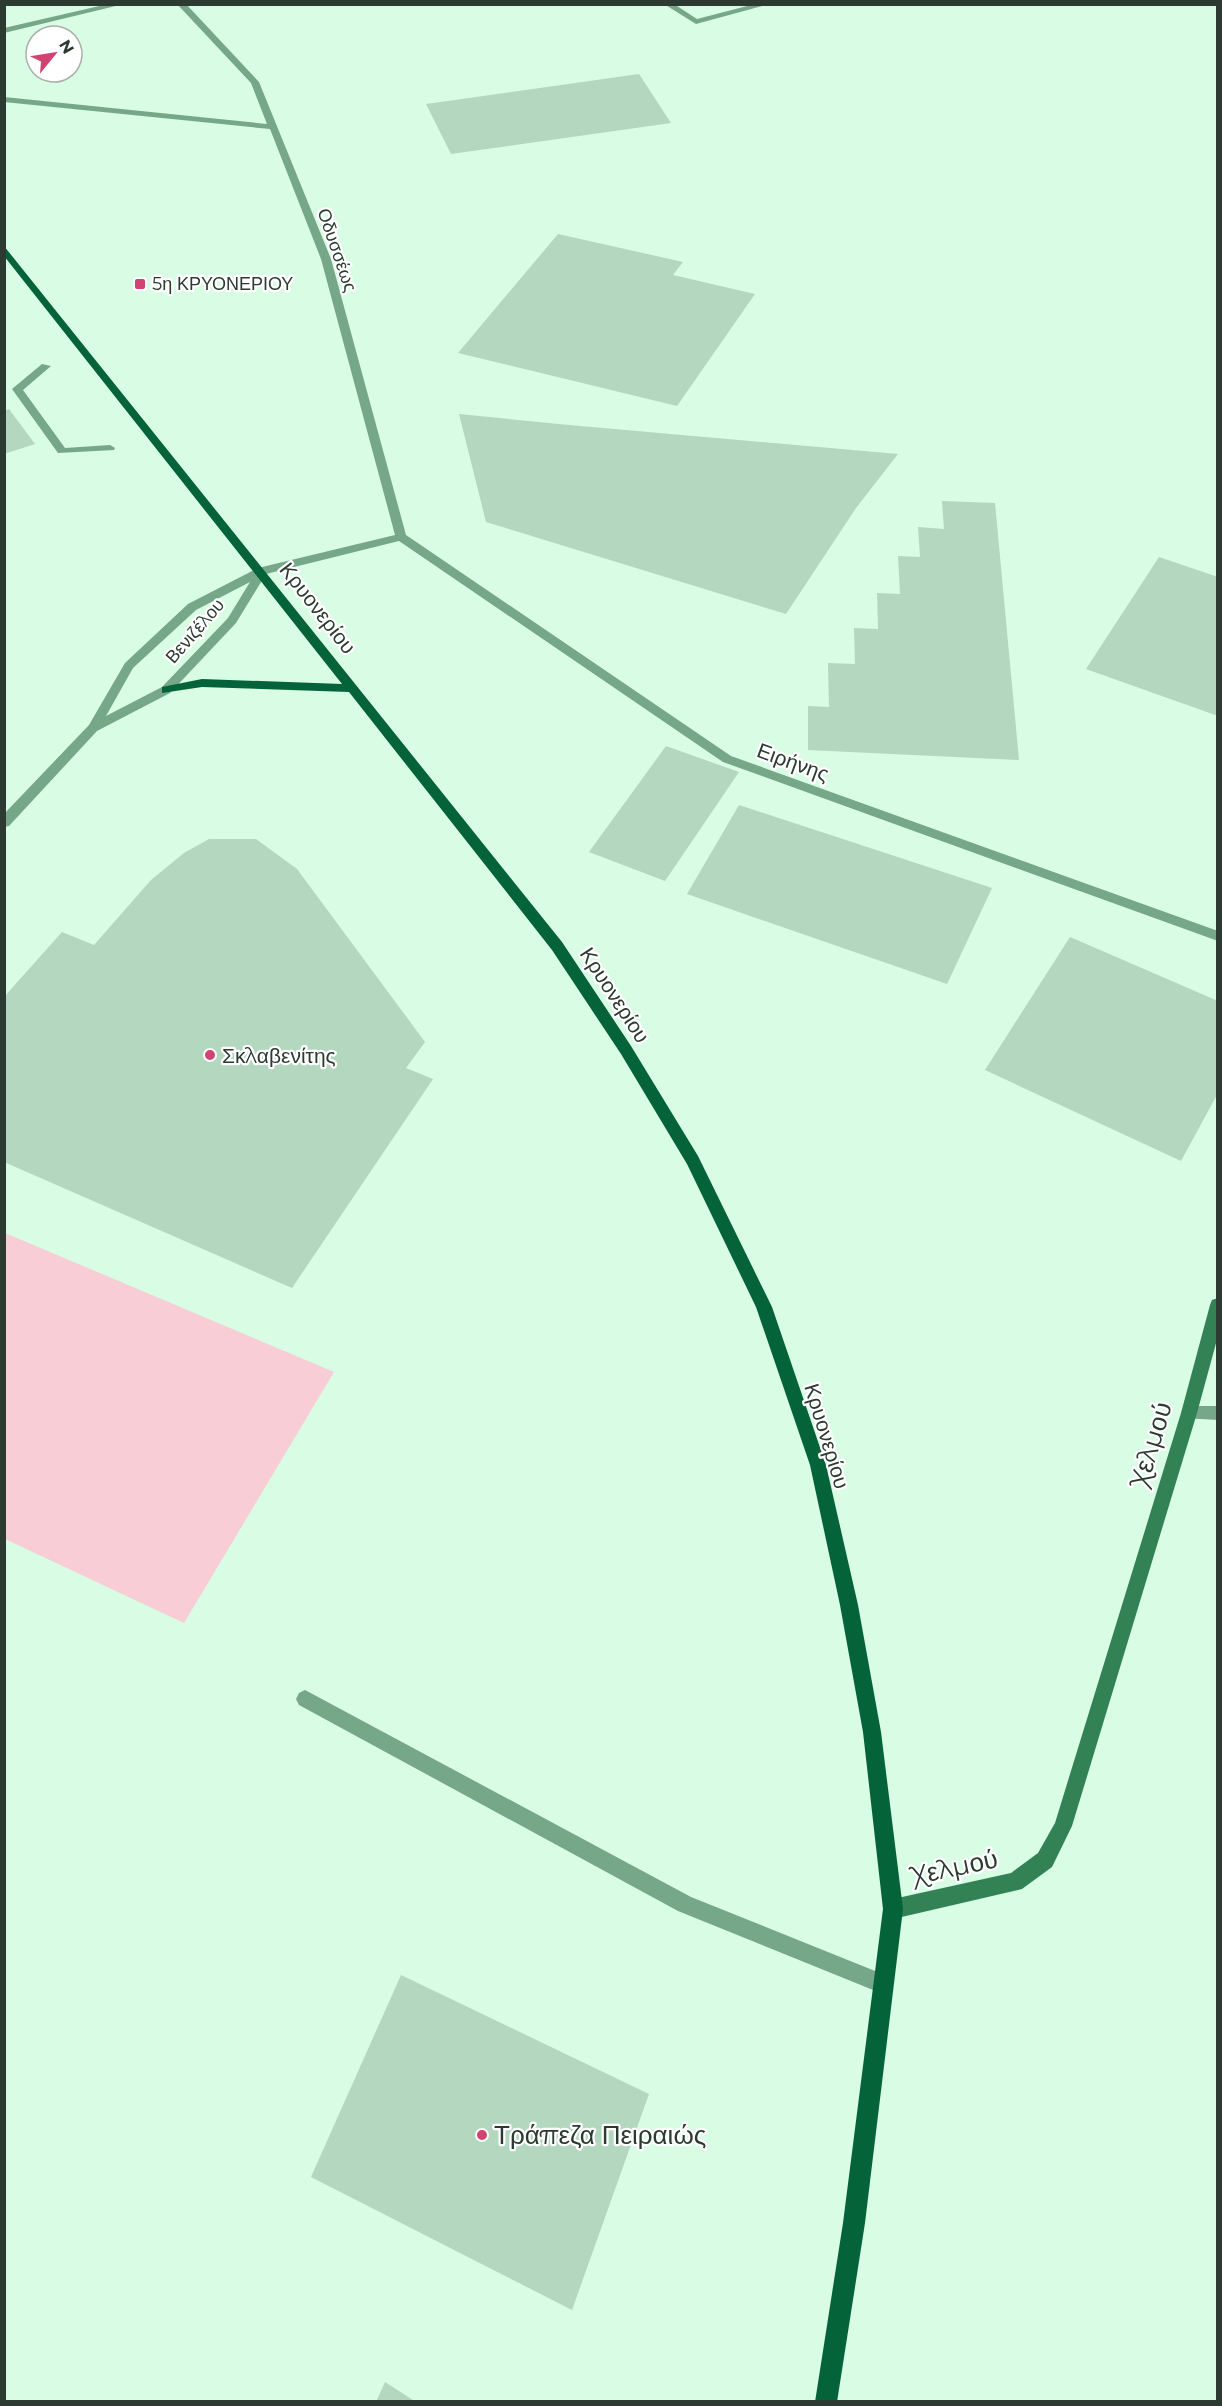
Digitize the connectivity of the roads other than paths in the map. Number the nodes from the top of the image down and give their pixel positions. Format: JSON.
{"nodes":[{"id":1,"x":120,"y":4,"type":"edge"},
{"id":2,"x":181,"y":4,"type":"edge"},
{"id":3,"x":668,"y":4,"type":"edge"},
{"id":4,"x":766,"y":4,"type":"edge"},
{"id":5,"x":4,"y":31,"type":"edge"},
{"id":6,"x":4,"y":99,"type":"edge"},
{"id":7,"x":273,"y":127,"type":"junction"},
{"id":8,"x":4,"y":249,"type":"edge"},
{"id":9,"x":46,"y":366,"type":"dead end"},
{"id":10,"x":110,"y":448,"type":"dead end"},
{"id":11,"x":401,"y":537,"type":"junction"},
{"id":12,"x":262,"y":571,"type":"junction"},
{"id":13,"x":354,"y":688,"type":"junction"},
{"id":14,"x":166,"y":690,"type":"junction"},
{"id":15,"x":93,"y":728,"type":"junction"},
{"id":16,"x":4,"y":822,"type":"edge"},
{"id":17,"x":1218,"y":936,"type":"edge"},
{"id":18,"x":1218,"y":1305,"type":"edge"},
{"id":19,"x":1189,"y":1413,"type":"junction"},
{"id":20,"x":1218,"y":1413,"type":"edge"},
{"id":21,"x":305,"y":1699,"type":"dead end"},
{"id":22,"x":893,"y":1909,"type":"junction"},
{"id":23,"x":883,"y":1984,"type":"junction"},
{"id":24,"x":826,"y":2402,"type":"edge"}],
"edges":[{"from":1,"to":5,"type":"street"},
{"from":2,"to":7,"type":"street","name":"Οδυσσέως"},
{"from":3,"to":4,"type":"street"},
{"from":6,"to":7,"type":"street"},
{"from":7,"to":11,"type":"street","name":"Οδυσσέως"},
{"from":8,"to":12,"type":"main road","name":"Κρυονερίου"},
{"from":9,"to":10,"type":"street"},
{"from":11,"to":12,"type":"street"},
{"from":11,"to":17,"type":"street","name":"Ειρήνης"},
{"from":12,"to":13,"type":"main road","name":"Κρυονερίου"},
{"from":12,"to":14,"type":"street","name":"Βενιζέλου"},
{"from":12,"to":15,"type":"street","name":"Βενιζέλου"},
{"from":13,"to":14,"type":"main road"},
{"from":13,"to":22,"type":"main road","name":"Κρυονερίου"},
{"from":14,"to":15,"type":"street","name":"Βενιζέλου"},
{"from":15,"to":16,"type":"street","name":"Βενιζέλου"},
{"from":18,"to":19,"type":"street","name":"Χελμού"},
{"from":19,"to":20,"type":"street"},
{"from":19,"to":22,"type":"street","name":"Χελμού"},
{"from":21,"to":23,"type":"street"},
{"from":22,"to":23,"type":"main road","name":"Χελμού"},
{"from":23,"to":24,"type":"main road","name":"Χελμού"}]}
